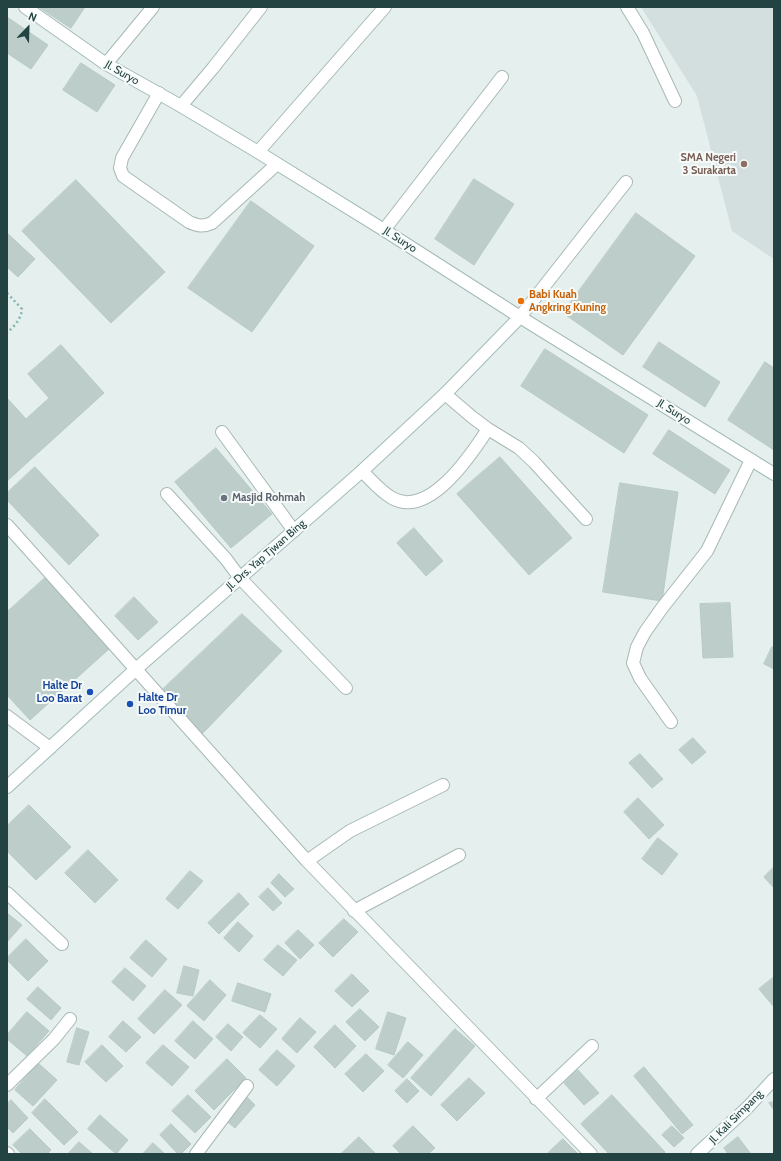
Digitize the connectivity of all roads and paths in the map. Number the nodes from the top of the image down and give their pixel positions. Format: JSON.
{"nodes":[{"id":1,"x":25,"y":7,"type":"edge"},
{"id":2,"x":153,"y":7,"type":"edge"},
{"id":3,"x":261,"y":7,"type":"edge"},
{"id":4,"x":385,"y":7,"type":"edge"},
{"id":5,"x":627,"y":7,"type":"edge"},
{"id":6,"x":106,"y":64,"type":"junction"},
{"id":7,"x":502,"y":77,"type":"dead end"},
{"id":8,"x":159,"y":93,"type":"junction"},
{"id":9,"x":675,"y":101,"type":"dead end"},
{"id":10,"x":181,"y":106,"type":"junction"},
{"id":11,"x":258,"y":152,"type":"junction"},
{"id":12,"x":278,"y":164,"type":"junction"},
{"id":13,"x":626,"y":182,"type":"dead end"},
{"id":14,"x":384,"y":230,"type":"junction"},
{"id":15,"x":7,"y":294,"type":"edge"},
{"id":16,"x":520,"y":317,"type":"junction"},
{"id":17,"x":7,"y":333,"type":"edge"},
{"id":18,"x":445,"y":394,"type":"junction"},
{"id":19,"x":488,"y":429,"type":"junction"},
{"id":20,"x":222,"y":432,"type":"dead end"},
{"id":21,"x":751,"y":460,"type":"junction"},
{"id":22,"x":362,"y":471,"type":"junction"},
{"id":23,"x":774,"y":474,"type":"edge"},
{"id":24,"x":167,"y":494,"type":"dead end"},
{"id":25,"x":586,"y":519,"type":"dead end"},
{"id":26,"x":7,"y":525,"type":"edge"},
{"id":27,"x":294,"y":531,"type":"junction"},
{"id":28,"x":240,"y":578,"type":"junction"},
{"id":29,"x":136,"y":669,"type":"junction"},
{"id":30,"x":346,"y":688,"type":"dead end"},
{"id":31,"x":7,"y":716,"type":"edge"},
{"id":32,"x":671,"y":722,"type":"dead end"},
{"id":33,"x":50,"y":748,"type":"junction"},
{"id":34,"x":443,"y":785,"type":"dead end"},
{"id":35,"x":7,"y":788,"type":"edge"},
{"id":36,"x":459,"y":855,"type":"dead end"},
{"id":37,"x":307,"y":861,"type":"junction"},
{"id":38,"x":7,"y":893,"type":"edge"},
{"id":39,"x":354,"y":911,"type":"junction"},
{"id":40,"x":62,"y":944,"type":"dead end"},
{"id":41,"x":70,"y":1019,"type":"dead end"},
{"id":42,"x":592,"y":1046,"type":"dead end"},
{"id":43,"x":770,"y":1082,"type":"edge"},
{"id":44,"x":7,"y":1085,"type":"edge"},
{"id":45,"x":247,"y":1086,"type":"dead end"},
{"id":46,"x":536,"y":1099,"type":"junction"},
{"id":47,"x":196,"y":1154,"type":"edge"},
{"id":48,"x":591,"y":1154,"type":"edge"},
{"id":49,"x":697,"y":1154,"type":"edge"}],
"edges":[{"from":1,"to":6,"type":"street","name":"Jl. Suryo"},
{"from":2,"to":6,"type":"street"},
{"from":3,"to":10,"type":"street"},
{"from":4,"to":11,"type":"street"},
{"from":5,"to":9,"type":"street"},
{"from":6,"to":8,"type":"street","name":"Jl. Suryo"},
{"from":7,"to":14,"type":"street"},
{"from":8,"to":10,"type":"street","name":"Jl. Suryo"},
{"from":8,"to":12,"type":"street"},
{"from":10,"to":11,"type":"street","name":"Jl. Suryo"},
{"from":11,"to":12,"type":"street","name":"Jl. Suryo"},
{"from":12,"to":14,"type":"street","name":"Jl. Suryo"},
{"from":13,"to":16,"type":"street","name":"Jl. Drs. Yap Tjwan Bing"},
{"from":14,"to":16,"type":"street","name":"Jl. Suryo"},
{"from":15,"to":17,"type":"path"},
{"from":16,"to":18,"type":"street","name":"Jl. Drs. Yap Tjwan Bing"},
{"from":16,"to":21,"type":"street","name":"Jl. Suryo"},
{"from":18,"to":19,"type":"street"},
{"from":18,"to":22,"type":"street","name":"Jl. Drs. Yap Tjwan Bing"},
{"from":19,"to":22,"type":"street"},
{"from":19,"to":25,"type":"street"},
{"from":20,"to":27,"type":"street"},
{"from":21,"to":23,"type":"street","name":"Jl. Suryo"},
{"from":21,"to":32,"type":"street"},
{"from":22,"to":27,"type":"street","name":"Jl. Drs. Yap Tjwan Bing"},
{"from":24,"to":28,"type":"street"},
{"from":26,"to":29,"type":"street"},
{"from":27,"to":28,"type":"street","name":"Jl. Drs. Yap Tjwan Bing"},
{"from":28,"to":29,"type":"street","name":"Jl. Drs. Yap Tjwan Bing"},
{"from":28,"to":30,"type":"street"},
{"from":29,"to":33,"type":"street","name":"Jl. Drs. Yap Tjwan Bing"},
{"from":29,"to":37,"type":"street"},
{"from":31,"to":33,"type":"street"},
{"from":33,"to":35,"type":"street","name":"Jl. Drs. Yap Tjwan Bing"},
{"from":34,"to":37,"type":"street"},
{"from":36,"to":39,"type":"street"},
{"from":37,"to":39,"type":"street"},
{"from":38,"to":40,"type":"street"},
{"from":39,"to":46,"type":"street"},
{"from":41,"to":44,"type":"street"},
{"from":42,"to":46,"type":"street"},
{"from":43,"to":49,"type":"street","name":"Jl. Kali Simpang"},
{"from":45,"to":47,"type":"street"},
{"from":46,"to":48,"type":"street"}]}
